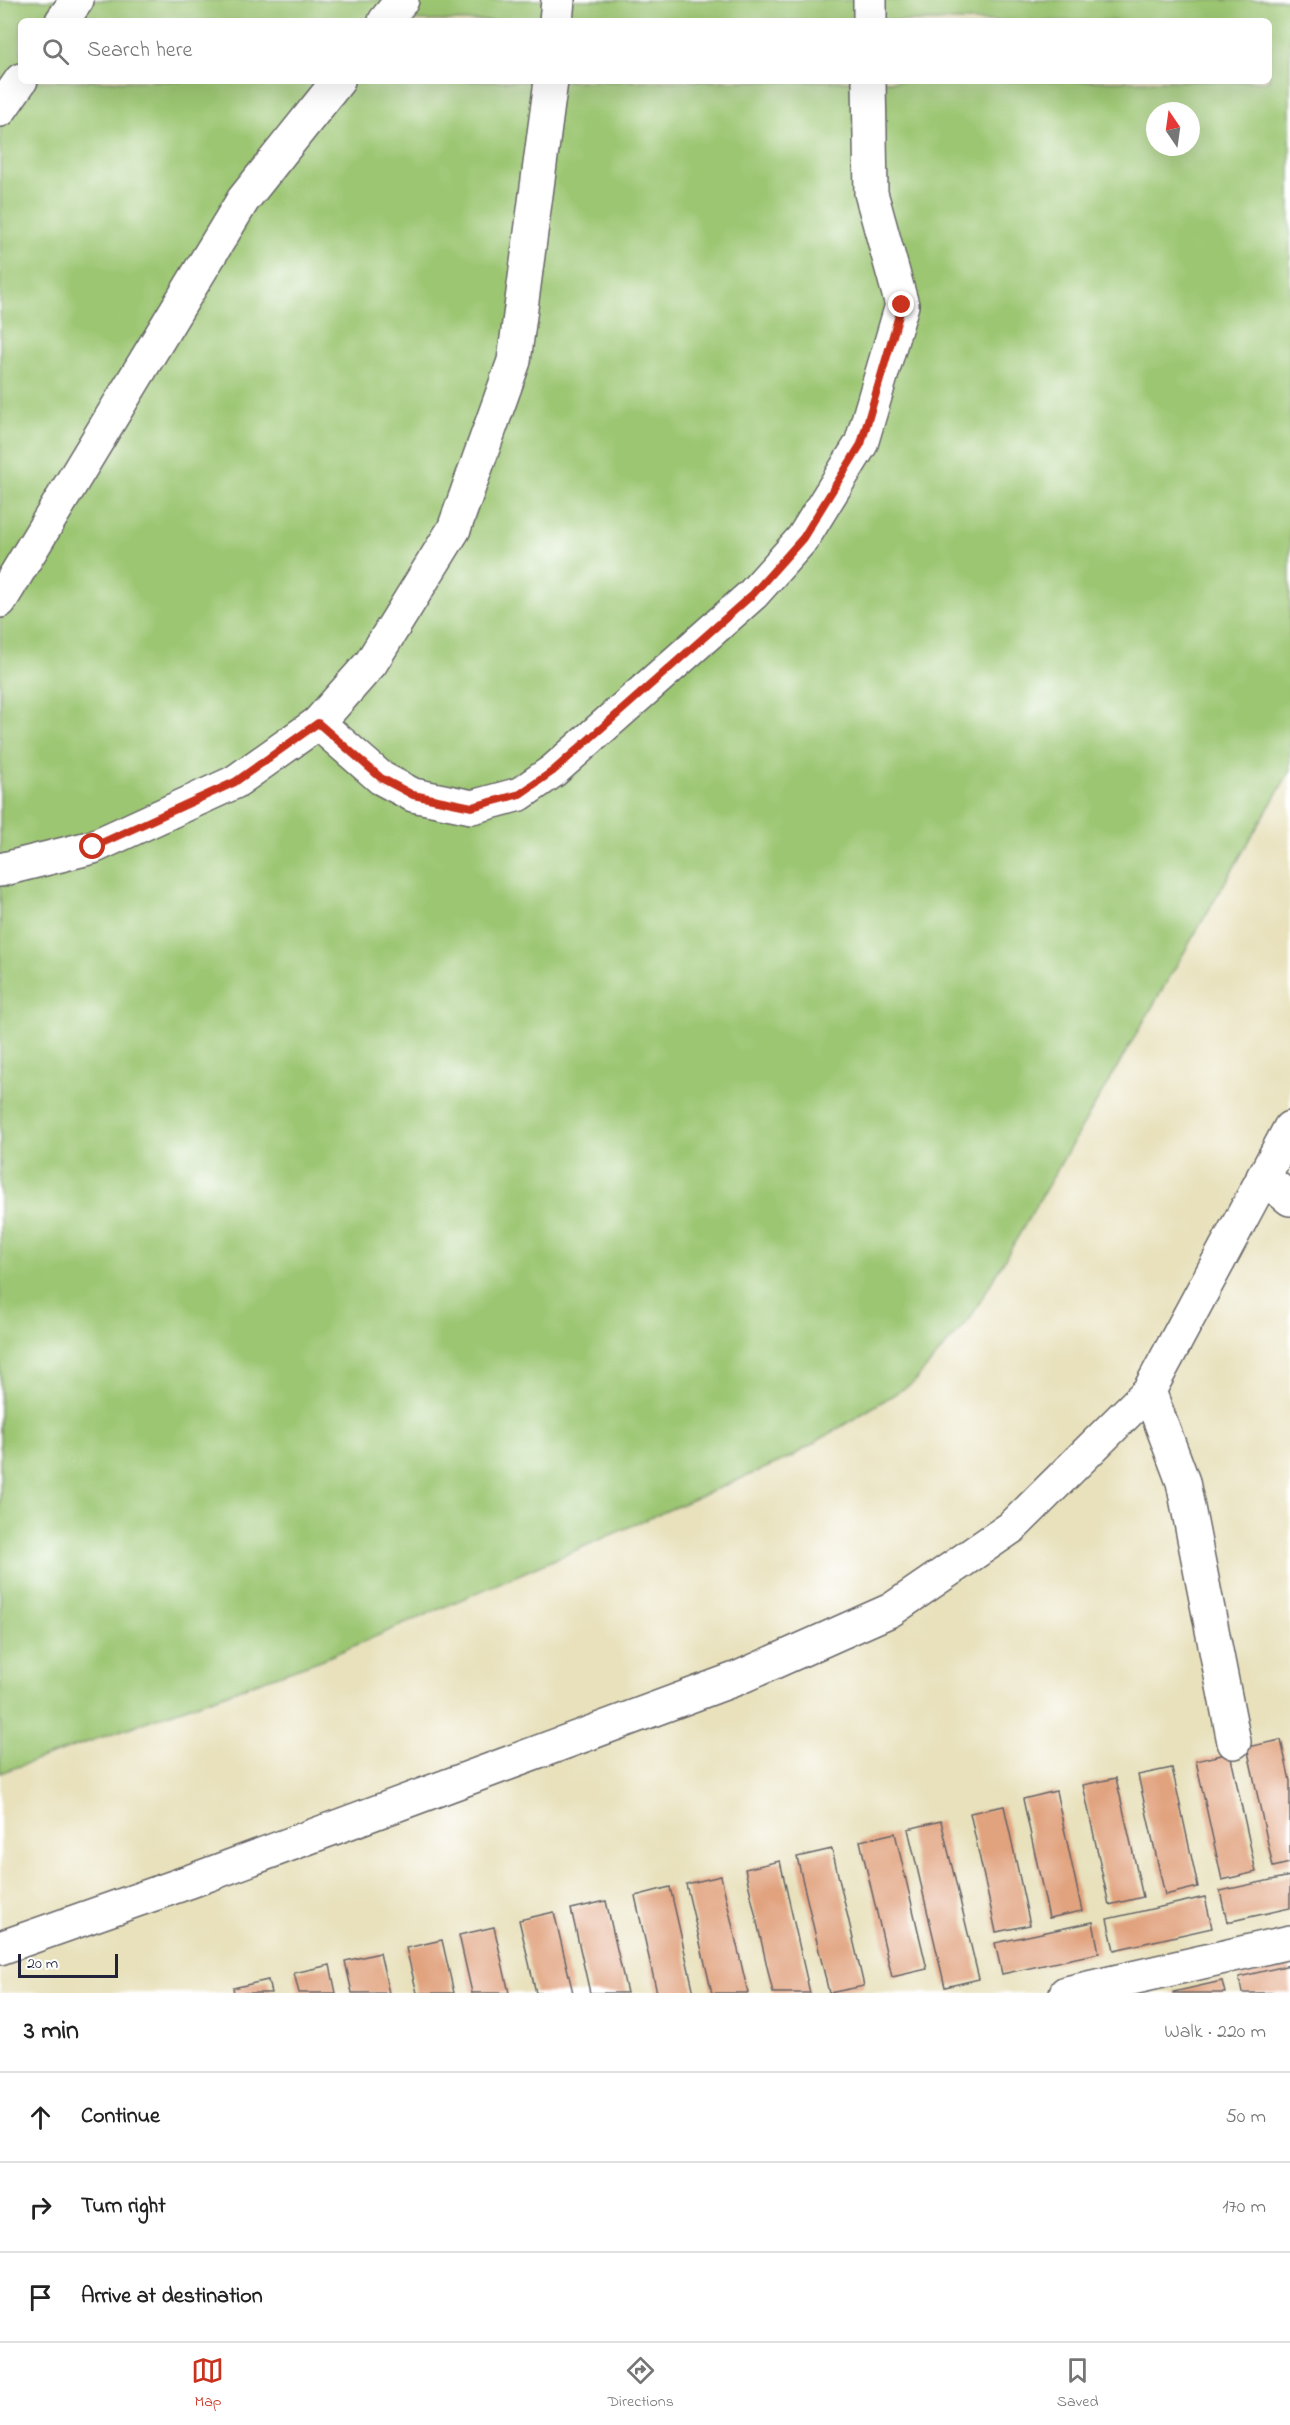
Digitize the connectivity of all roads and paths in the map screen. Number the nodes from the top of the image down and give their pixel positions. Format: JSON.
{"nodes":[{"id":1,"x":77,"y":0,"type":"edge"},
{"id":2,"x":402,"y":0,"type":"edge"},
{"id":3,"x":558,"y":0,"type":"edge"},
{"id":4,"x":870,"y":0,"type":"edge"},
{"id":5,"x":64,"y":18,"type":"edge"},
{"id":6,"x":388,"y":18,"type":"edge"},
{"id":7,"x":556,"y":18,"type":"edge"},
{"id":8,"x":870,"y":18,"type":"edge"},
{"id":9,"x":18,"y":84,"type":"edge"},
{"id":10,"x":336,"y":84,"type":"edge"},
{"id":11,"x":551,"y":84,"type":"edge"},
{"id":12,"x":869,"y":84,"type":"edge"},
{"id":13,"x":0,"y":110,"type":"edge"},
{"id":14,"x":0,"y":601,"type":"edge"},
{"id":15,"x":318,"y":723,"type":"junction"},
{"id":16,"x":0,"y":870,"type":"edge"},
{"id":17,"x":1290,"y":1128,"type":"edge"},
{"id":18,"x":1263,"y":1177,"type":"junction"},
{"id":19,"x":1290,"y":1199,"type":"edge"},
{"id":20,"x":1149,"y":1391,"type":"junction"},
{"id":21,"x":1234,"y":1742,"type":"dead end"},
{"id":22,"x":1290,"y":1942,"type":"edge"},
{"id":23,"x":0,"y":1948,"type":"edge"},
{"id":24,"x":1066,"y":1993,"type":"edge"}],
"edges":[{"from":1,"to":5,"type":"street"},
{"from":2,"to":6,"type":"street"},
{"from":3,"to":7,"type":"street"},
{"from":4,"to":8,"type":"street"},
{"from":9,"to":13,"type":"street"},
{"from":10,"to":14,"type":"street"},
{"from":11,"to":15,"type":"street"},
{"from":12,"to":15,"type":"street"},
{"from":15,"to":16,"type":"street"},
{"from":17,"to":18,"type":"street"},
{"from":18,"to":19,"type":"street"},
{"from":18,"to":20,"type":"street"},
{"from":20,"to":21,"type":"street"},
{"from":20,"to":23,"type":"street"},
{"from":22,"to":24,"type":"street"}]}
